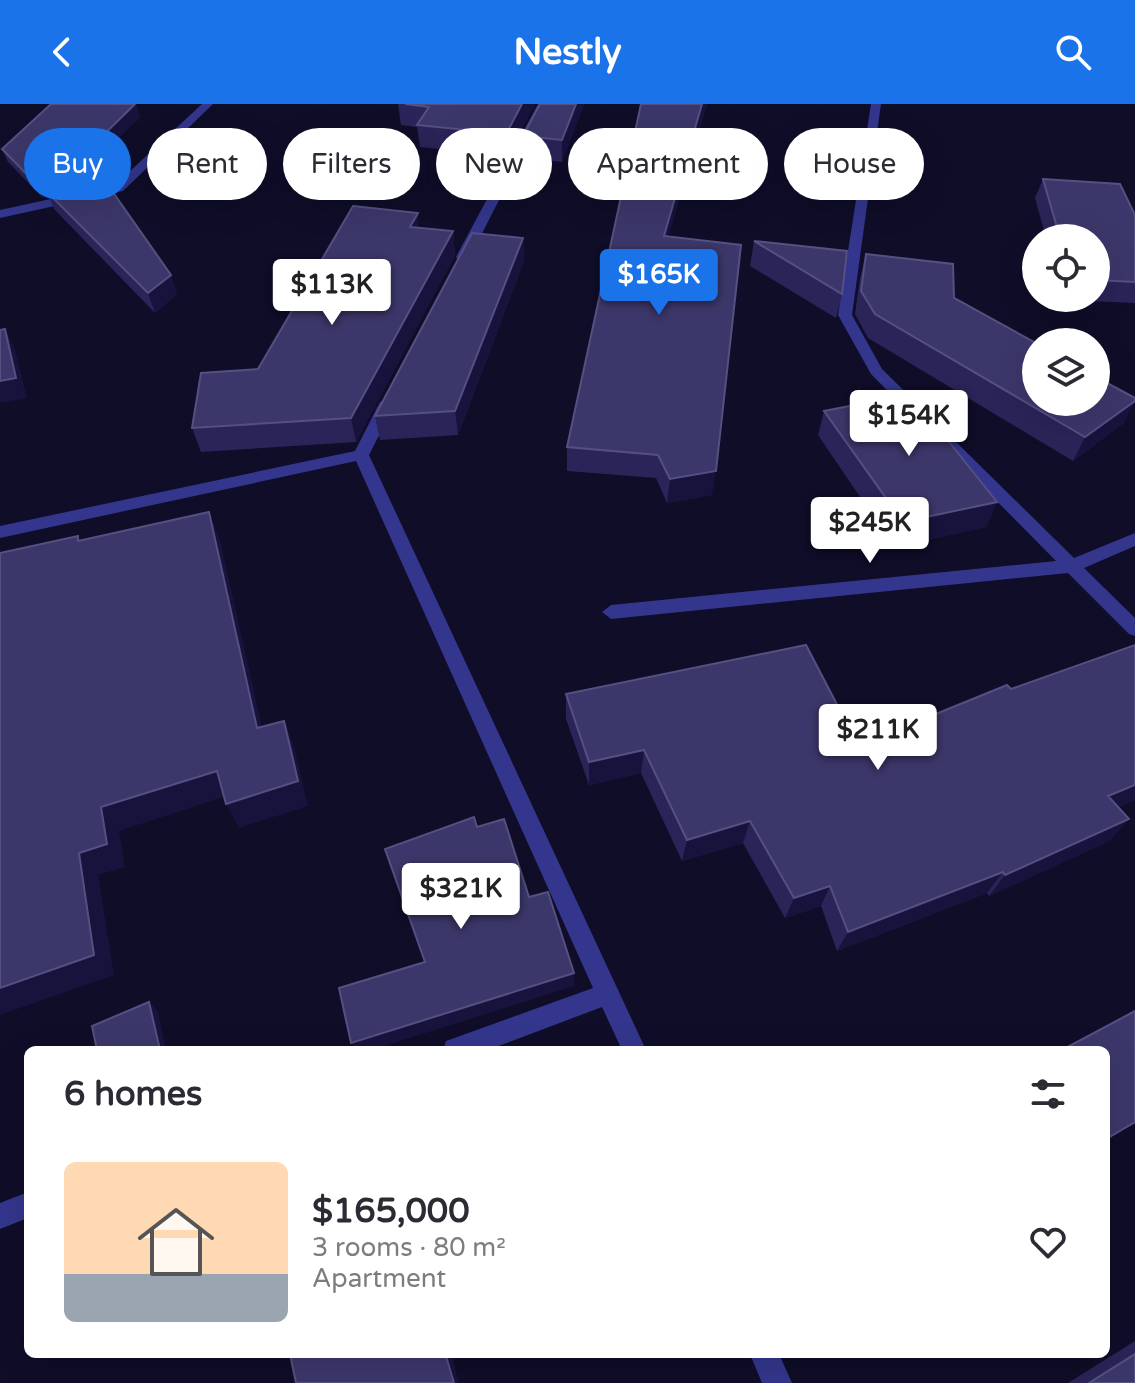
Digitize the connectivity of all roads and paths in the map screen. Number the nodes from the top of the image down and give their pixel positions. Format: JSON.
{"nodes":[{"id":1,"x":208,"y":104,"type":"edge"},
{"id":2,"x":543,"y":104,"type":"edge"},
{"id":3,"x":876,"y":104,"type":"edge"},
{"id":4,"x":0,"y":214,"type":"edge"},
{"id":5,"x":455,"y":272,"type":"edge"},
{"id":6,"x":397,"y":384,"type":"edge"},
{"id":7,"x":361,"y":455,"type":"junction"},
{"id":8,"x":0,"y":532,"type":"edge"},
{"id":9,"x":1135,"y":539,"type":"edge"},
{"id":10,"x":1072,"y":566,"type":"junction"},
{"id":11,"x":611,"y":612,"type":"dead end"},
{"id":12,"x":1135,"y":629,"type":"edge"},
{"id":13,"x":610,"y":993,"type":"junction"},
{"id":14,"x":466,"y":1046,"type":"edge"},
{"id":15,"x":632,"y":1046,"type":"edge"},
{"id":16,"x":24,"y":1207,"type":"edge"},
{"id":17,"x":0,"y":1216,"type":"edge"},
{"id":18,"x":766,"y":1358,"type":"edge"},
{"id":19,"x":777,"y":1383,"type":"edge"}],
"edges":[{"from":1,"to":4,"type":"street"},
{"from":2,"to":5,"type":"street"},
{"from":3,"to":10,"type":"street"},
{"from":6,"to":7,"type":"street"},
{"from":7,"to":8,"type":"street"},
{"from":7,"to":13,"type":"street"},
{"from":9,"to":10,"type":"street"},
{"from":10,"to":11,"type":"street"},
{"from":10,"to":12,"type":"street"},
{"from":13,"to":14,"type":"street"},
{"from":13,"to":15,"type":"street"},
{"from":16,"to":17,"type":"street"},
{"from":18,"to":19,"type":"street"}]}
